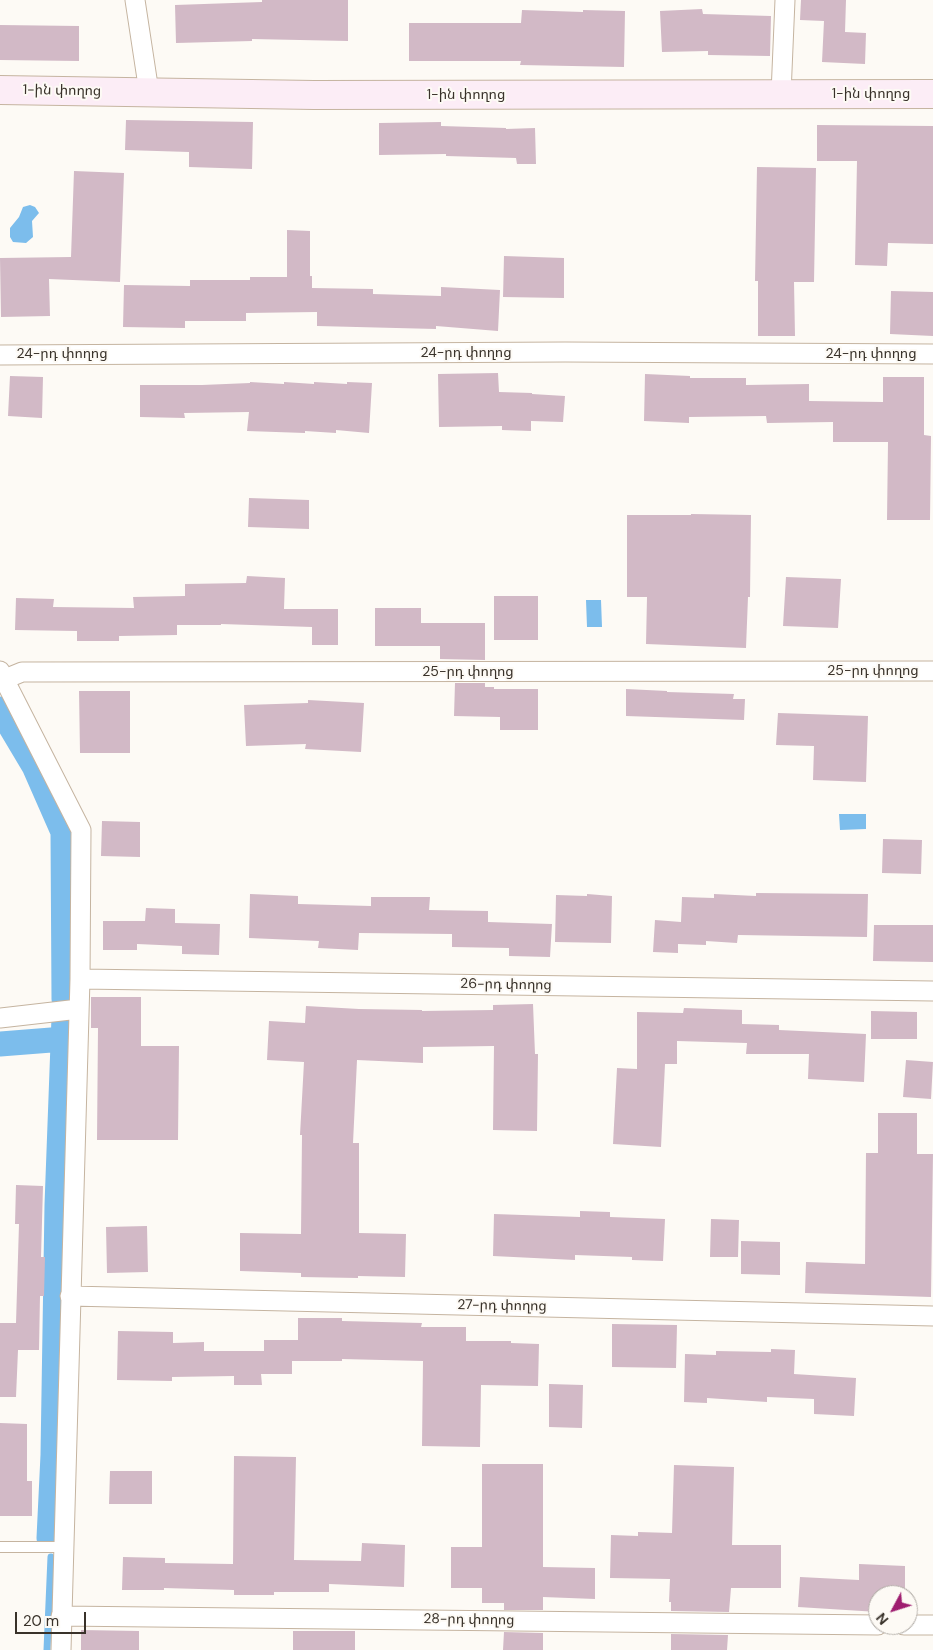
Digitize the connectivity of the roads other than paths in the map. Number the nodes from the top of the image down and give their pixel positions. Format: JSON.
{"nodes":[{"id":1,"x":135,"y":0,"type":"edge"},
{"id":2,"x":785,"y":0,"type":"edge"},
{"id":3,"x":0,"y":90,"type":"edge"},
{"id":4,"x":149,"y":92,"type":"junction"},
{"id":5,"x":781,"y":94,"type":"junction"},
{"id":6,"x":933,"y":94,"type":"edge"},
{"id":7,"x":933,"y":354,"type":"edge"},
{"id":8,"x":0,"y":355,"type":"edge"},
{"id":9,"x":933,"y":671,"type":"edge"},
{"id":10,"x":2,"y":675,"type":"edge"},
{"id":11,"x":80,"y":979,"type":"junction"},
{"id":12,"x":933,"y":991,"type":"edge"},
{"id":13,"x":79,"y":1009,"type":"junction"},
{"id":14,"x":0,"y":1018,"type":"edge"},
{"id":15,"x":70,"y":1296,"type":"junction"},
{"id":16,"x":933,"y":1316,"type":"edge"},
{"id":17,"x":0,"y":1547,"type":"edge"},
{"id":18,"x":63,"y":1547,"type":"junction"},
{"id":19,"x":61,"y":1616,"type":"junction"},
{"id":20,"x":868,"y":1625,"type":"edge"},
{"id":21,"x":918,"y":1625,"type":"edge"},
{"id":22,"x":933,"y":1625,"type":"edge"},
{"id":23,"x":61,"y":1650,"type":"edge"}],
"edges":[{"from":1,"to":4,"type":"street"},
{"from":2,"to":5,"type":"street"},
{"from":3,"to":4,"type":"main road","name":"1-ին փողոց"},
{"from":4,"to":5,"type":"main road","name":"1-ին փողոց"},
{"from":5,"to":6,"type":"main road","name":"1-ին փողոց"},
{"from":7,"to":8,"type":"street","name":"24-րդ փողոց"},
{"from":9,"to":10,"type":"street","name":"25-րդ փողոց"},
{"from":10,"to":11,"type":"street"},
{"from":11,"to":12,"type":"street","name":"26-րդ փողոց"},
{"from":11,"to":13,"type":"street"},
{"from":13,"to":14,"type":"street"},
{"from":13,"to":15,"type":"street"},
{"from":15,"to":16,"type":"street","name":"27-րդ փողոց"},
{"from":15,"to":18,"type":"street"},
{"from":17,"to":18,"type":"lane"},
{"from":18,"to":19,"type":"street"},
{"from":19,"to":20,"type":"street","name":"28-րդ փողոց"},
{"from":19,"to":23,"type":"street"},
{"from":21,"to":22,"type":"street"}]}
